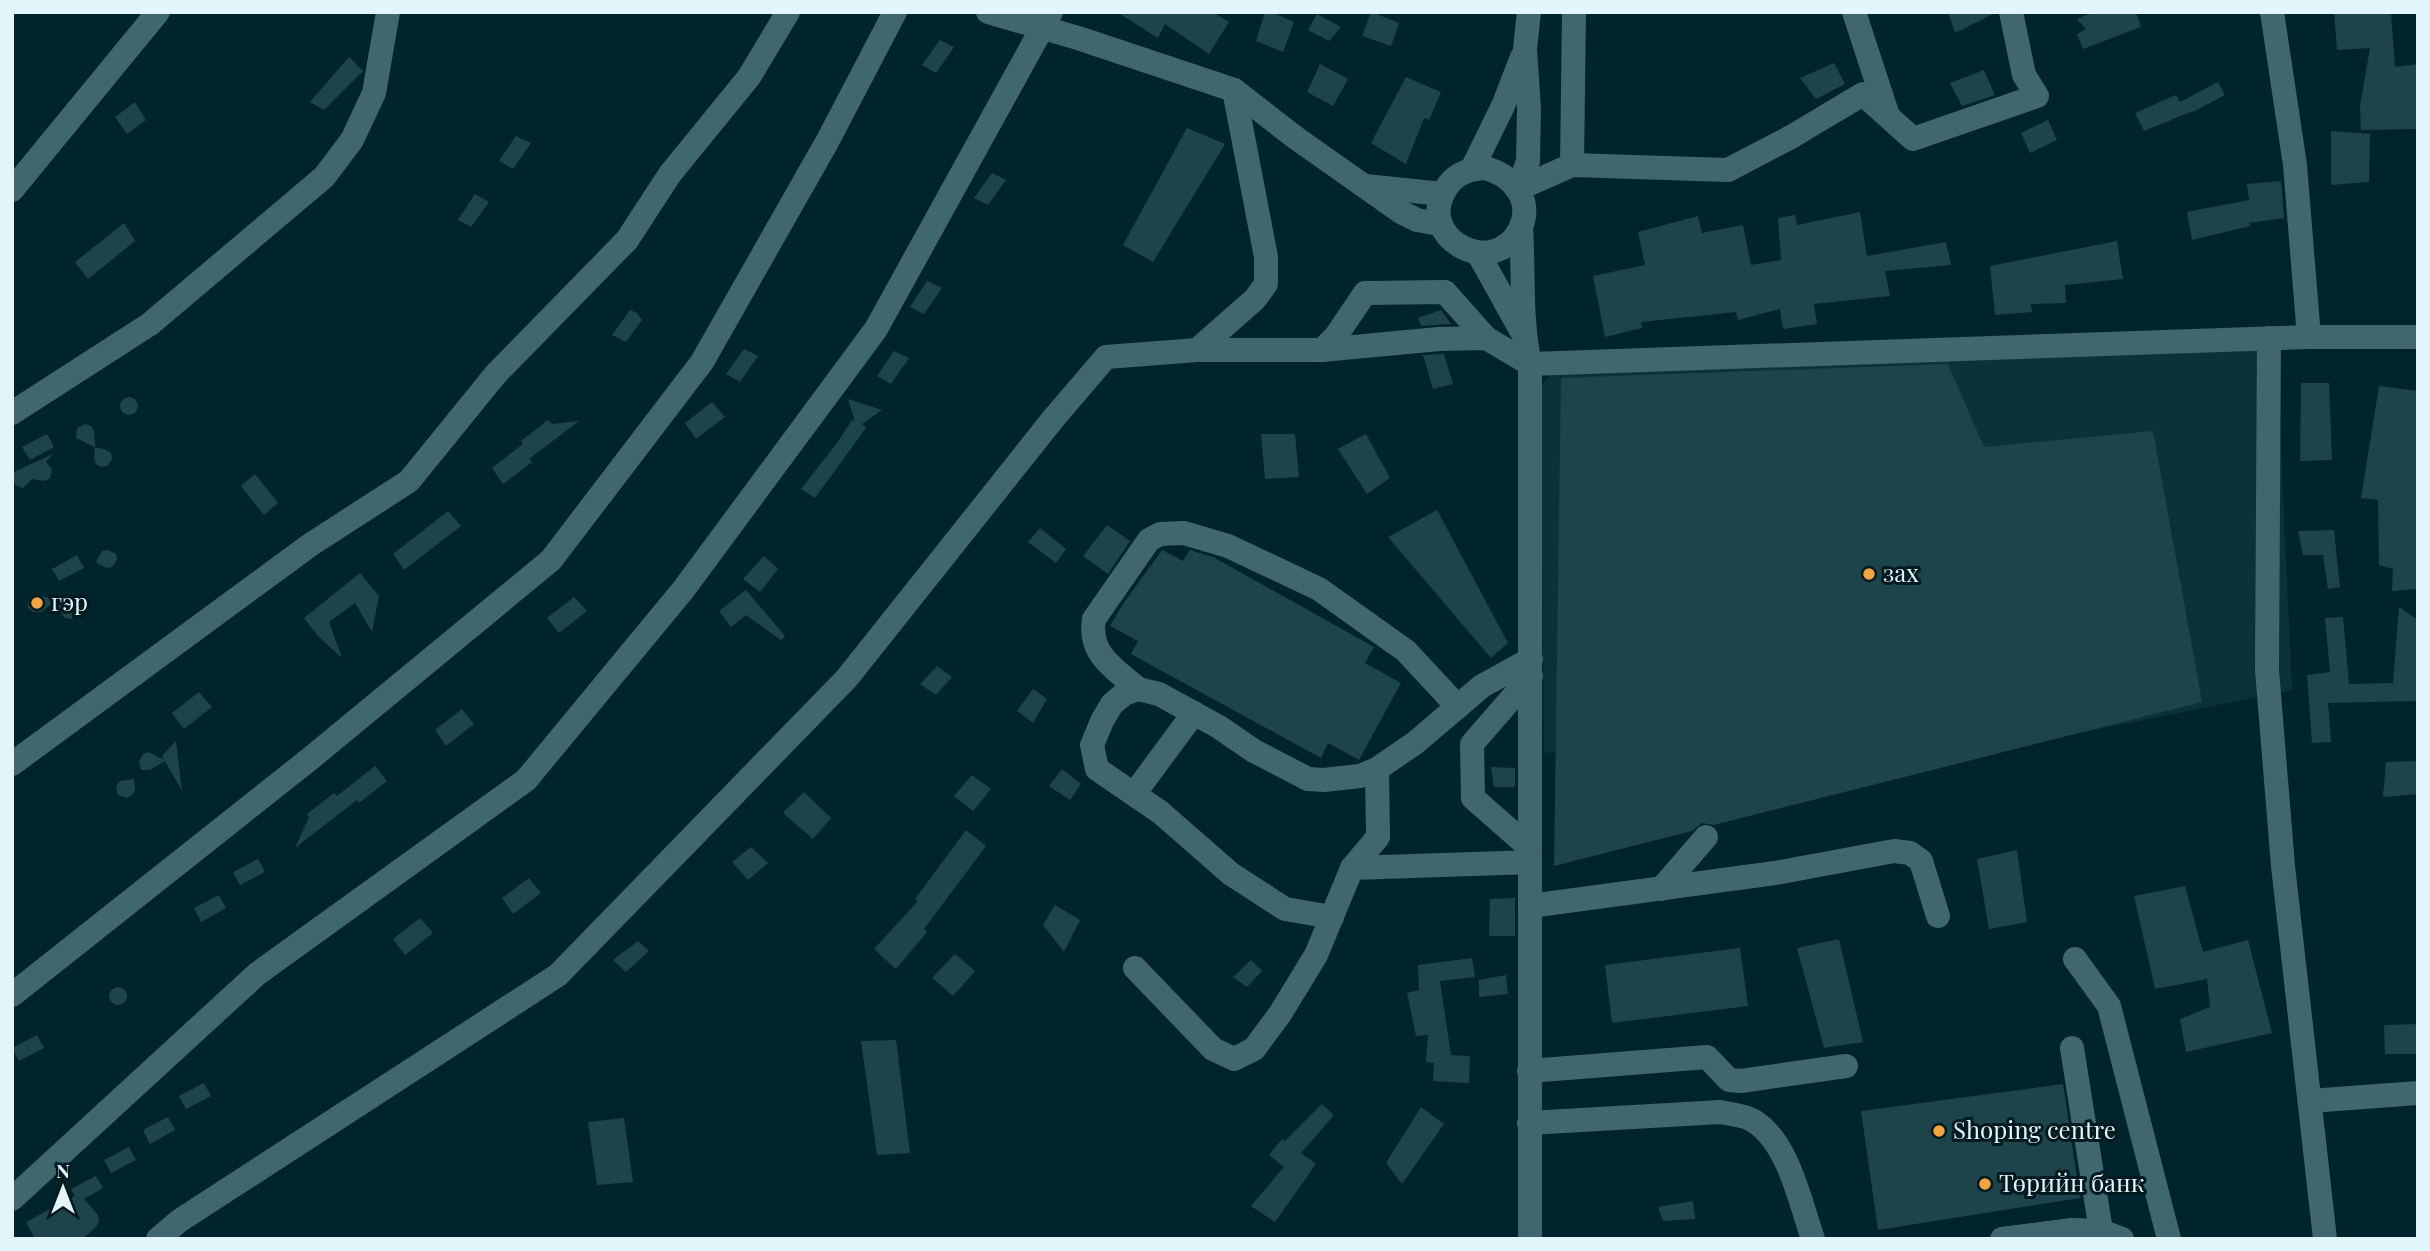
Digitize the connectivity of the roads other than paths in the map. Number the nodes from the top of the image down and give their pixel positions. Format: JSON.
{"nodes":[{"id":1,"x":158,"y":12,"type":"edge"},
{"id":2,"x":388,"y":12,"type":"edge"},
{"id":3,"x":788,"y":12,"type":"edge"},
{"id":4,"x":895,"y":12,"type":"edge"},
{"id":5,"x":988,"y":12,"type":"edge"},
{"id":6,"x":1529,"y":12,"type":"edge"},
{"id":7,"x":1574,"y":12,"type":"edge"},
{"id":8,"x":1854,"y":12,"type":"edge"},
{"id":9,"x":2011,"y":12,"type":"edge"},
{"id":10,"x":2272,"y":12,"type":"edge"},
{"id":11,"x":1046,"y":20,"type":"edge"},
{"id":12,"x":1525,"y":50,"type":"junction"},
{"id":13,"x":1234,"y":90,"type":"junction"},
{"id":14,"x":1888,"y":117,"type":"junction"},
{"id":15,"x":1572,"y":165,"type":"junction"},
{"id":16,"x":1472,"y":169,"type":"junction"},
{"id":17,"x":1366,"y":186,"type":"junction"},
{"id":18,"x":1518,"y":189,"type":"junction"},
{"id":19,"x":12,"y":190,"type":"edge"},
{"id":20,"x":1442,"y":194,"type":"junction"},
{"id":21,"x":1439,"y":224,"type":"junction"},
{"id":22,"x":1521,"y":227,"type":"junction"},
{"id":23,"x":1478,"y":253,"type":"junction"},
{"id":24,"x":1523,"y":335,"type":"junction"},
{"id":25,"x":2309,"y":337,"type":"junction"},
{"id":26,"x":2418,"y":337,"type":"edge"},
{"id":27,"x":1486,"y":338,"type":"junction"},
{"id":28,"x":2269,"y":338,"type":"junction"},
{"id":29,"x":1197,"y":350,"type":"junction"},
{"id":30,"x":1322,"y":350,"type":"junction"},
{"id":31,"x":1530,"y":364,"type":"junction"},
{"id":32,"x":12,"y":413,"type":"edge"},
{"id":33,"x":1531,"y":667,"type":"junction"},
{"id":34,"x":1138,"y":689,"type":"junction"},
{"id":35,"x":1458,"y":707,"type":"junction"},
{"id":36,"x":1194,"y":713,"type":"junction"},
{"id":37,"x":12,"y":764,"type":"edge"},
{"id":38,"x":1377,"y":769,"type":"junction"},
{"id":39,"x":1133,"y":794,"type":"junction"},
{"id":40,"x":1706,"y":837,"type":"dead end"},
{"id":41,"x":1530,"y":855,"type":"junction"},
{"id":42,"x":1352,"y":868,"type":"junction"},
{"id":43,"x":1661,"y":889,"type":"junction"},
{"id":44,"x":1530,"y":906,"type":"junction"},
{"id":45,"x":1332,"y":916,"type":"junction"},
{"id":46,"x":1938,"y":916,"type":"dead end"},
{"id":47,"x":2075,"y":959,"type":"dead end"},
{"id":48,"x":1135,"y":968,"type":"dead end"},
{"id":49,"x":12,"y":995,"type":"edge"},
{"id":50,"x":2072,"y":1048,"type":"dead end"},
{"id":51,"x":1846,"y":1066,"type":"dead end"},
{"id":52,"x":1530,"y":1071,"type":"junction"},
{"id":53,"x":2418,"y":1093,"type":"edge"},
{"id":54,"x":2310,"y":1101,"type":"junction"},
{"id":55,"x":1529,"y":1123,"type":"junction"},
{"id":56,"x":12,"y":1199,"type":"edge"},
{"id":57,"x":2112,"y":1235,"type":"edge"},
{"id":58,"x":158,"y":1239,"type":"edge"},
{"id":59,"x":1530,"y":1239,"type":"edge"},
{"id":60,"x":1813,"y":1239,"type":"edge"},
{"id":61,"x":2002,"y":1239,"type":"edge"},
{"id":62,"x":2169,"y":1239,"type":"edge"},
{"id":63,"x":2325,"y":1239,"type":"edge"}],
"edges":[{"from":1,"to":19,"type":"street"},
{"from":2,"to":32,"type":"street"},
{"from":3,"to":37,"type":"street"},
{"from":4,"to":49,"type":"street"},
{"from":5,"to":11,"type":"street"},
{"from":6,"to":12,"type":"street"},
{"from":7,"to":15,"type":"street"},
{"from":8,"to":14,"type":"street"},
{"from":9,"to":14,"type":"street"},
{"from":10,"to":25,"type":"street"},
{"from":11,"to":13,"type":"street"},
{"from":11,"to":56,"type":"street"},
{"from":12,"to":16,"type":"street"},
{"from":12,"to":18,"type":"street"},
{"from":13,"to":17,"type":"street"},
{"from":13,"to":29,"type":"street"},
{"from":14,"to":15,"type":"street"},
{"from":15,"to":18,"type":"street"},
{"from":16,"to":18,"type":"street"},
{"from":16,"to":20,"type":"street"},
{"from":17,"to":20,"type":"street"},
{"from":17,"to":21,"type":"street"},
{"from":18,"to":22,"type":"street"},
{"from":20,"to":21,"type":"street"},
{"from":21,"to":23,"type":"street"},
{"from":22,"to":23,"type":"street"},
{"from":22,"to":24,"type":"street"},
{"from":23,"to":24,"type":"street"},
{"from":24,"to":31,"type":"street"},
{"from":25,"to":26,"type":"street"},
{"from":25,"to":28,"type":"street"},
{"from":27,"to":30,"type":"street"},
{"from":27,"to":30,"type":"street"},
{"from":27,"to":31,"type":"street"},
{"from":28,"to":31,"type":"street"},
{"from":28,"to":54,"type":"street"},
{"from":29,"to":30,"type":"street"},
{"from":29,"to":58,"type":"street"},
{"from":31,"to":33,"type":"street"},
{"from":33,"to":35,"type":"street"},
{"from":33,"to":41,"type":"street"},
{"from":33,"to":41,"type":"street"},
{"from":34,"to":35,"type":"street"},
{"from":34,"to":36,"type":"street"},
{"from":34,"to":39,"type":"street"},
{"from":35,"to":38,"type":"street"},
{"from":36,"to":38,"type":"street"},
{"from":36,"to":39,"type":"street"},
{"from":38,"to":42,"type":"street"},
{"from":39,"to":45,"type":"street"},
{"from":40,"to":43,"type":"street"},
{"from":41,"to":42,"type":"street"},
{"from":41,"to":44,"type":"street"},
{"from":42,"to":45,"type":"street"},
{"from":43,"to":44,"type":"street"},
{"from":43,"to":46,"type":"street"},
{"from":44,"to":52,"type":"street"},
{"from":45,"to":48,"type":"street"},
{"from":47,"to":62,"type":"street"},
{"from":50,"to":57,"type":"street"},
{"from":51,"to":52,"type":"street"},
{"from":52,"to":55,"type":"street"},
{"from":53,"to":54,"type":"street"},
{"from":54,"to":63,"type":"street"},
{"from":55,"to":59,"type":"street"},
{"from":55,"to":60,"type":"street"},
{"from":57,"to":61,"type":"street"}]}
